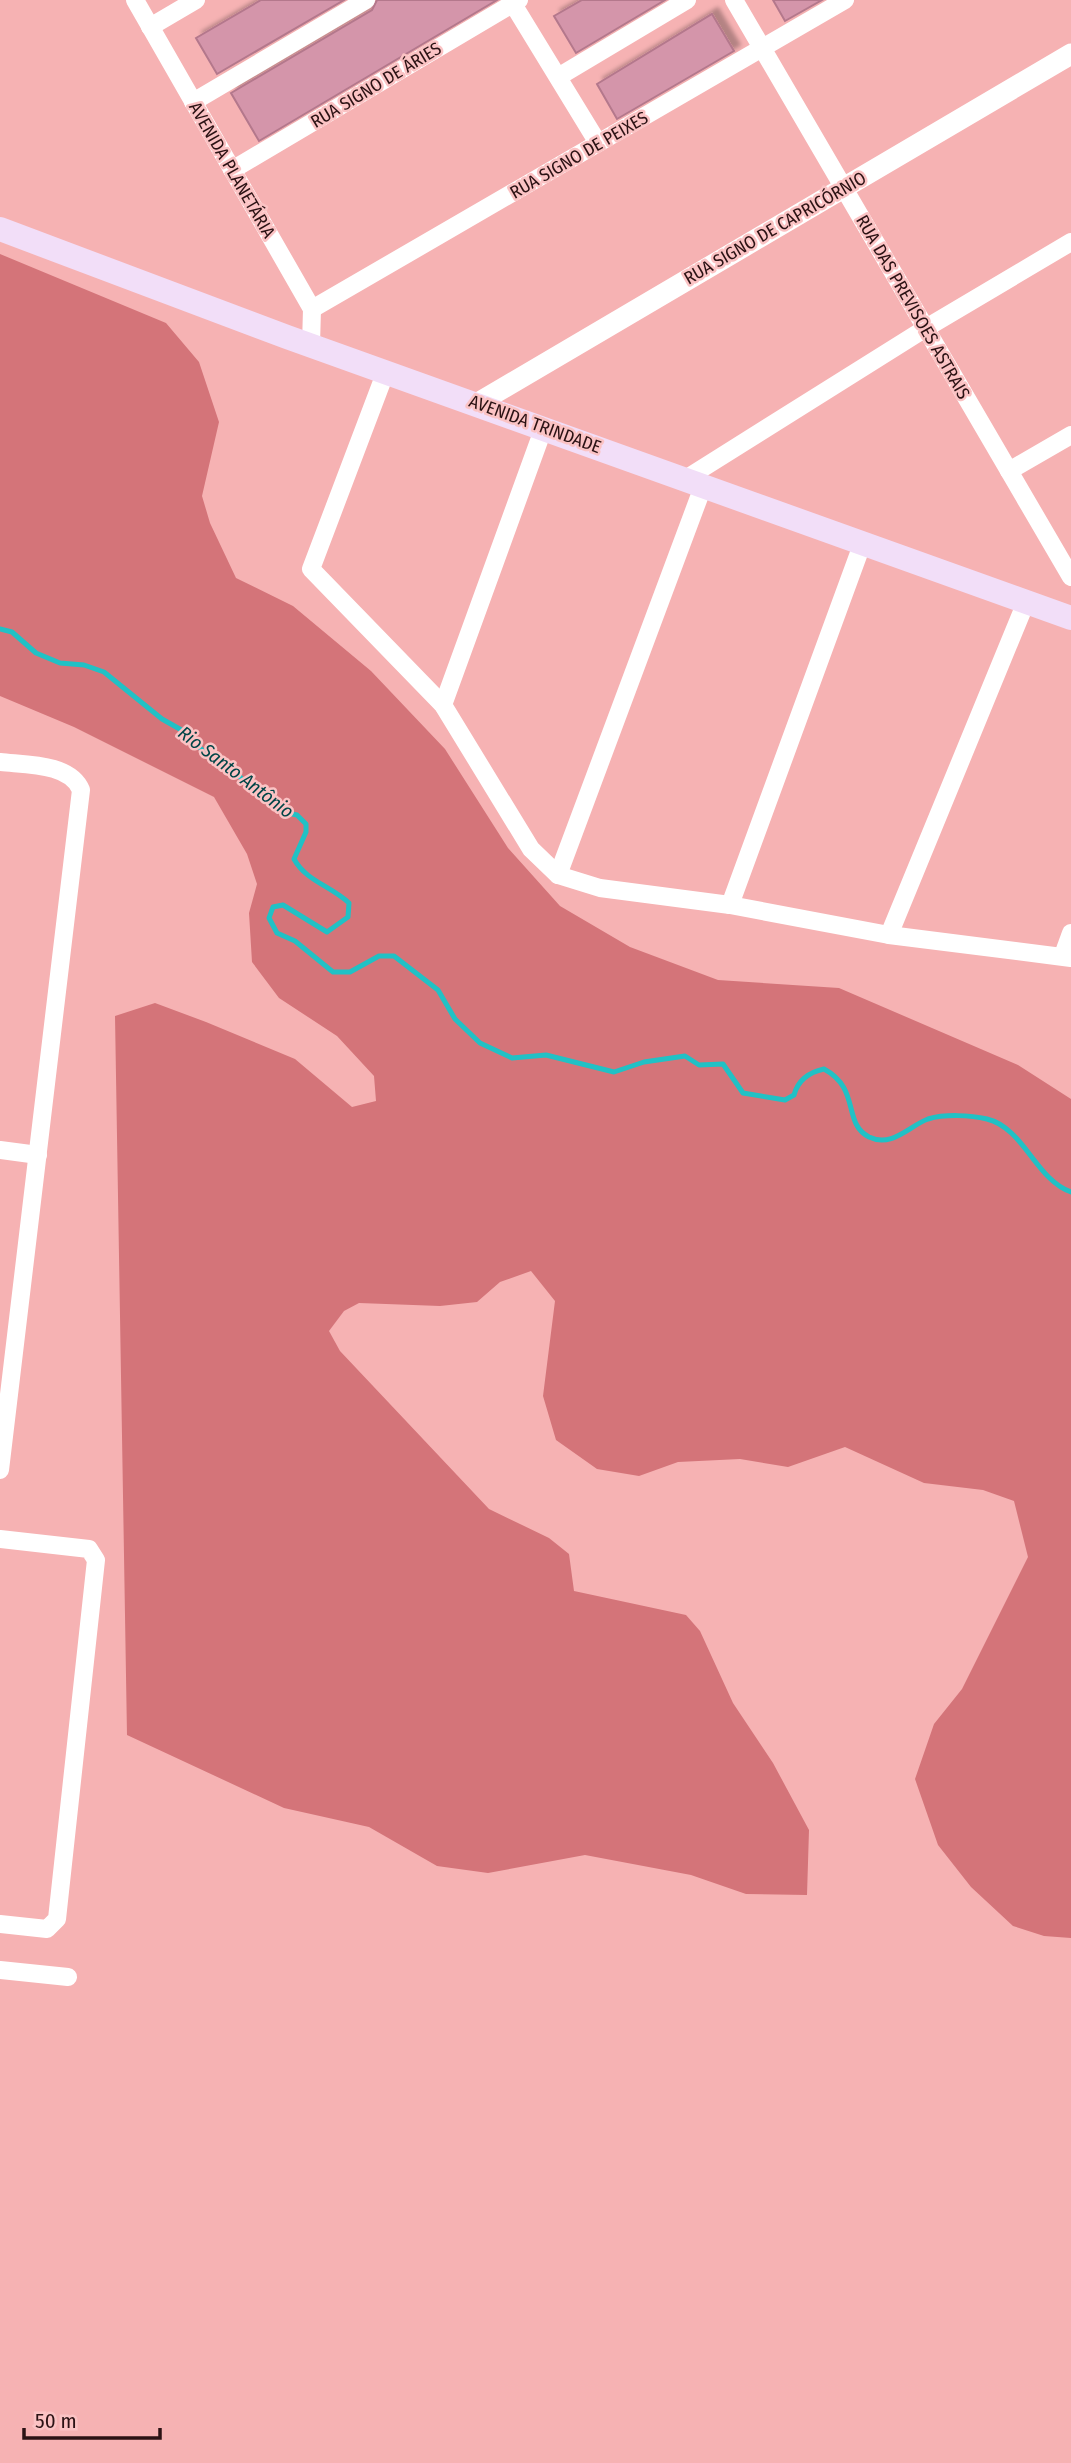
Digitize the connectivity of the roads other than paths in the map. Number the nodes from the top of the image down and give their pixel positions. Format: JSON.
{"nodes":[{"id":1,"x":135,"y":0,"type":"edge"},
{"id":2,"x":196,"y":0,"type":"edge"},
{"id":3,"x":366,"y":0,"type":"edge"},
{"id":4,"x":687,"y":0,"type":"edge"},
{"id":5,"x":734,"y":0,"type":"edge"},
{"id":6,"x":845,"y":0,"type":"edge"},
{"id":7,"x":516,"y":2,"type":"edge"},
{"id":8,"x":150,"y":27,"type":"junction"},
{"id":9,"x":762,"y":48,"type":"junction"},
{"id":10,"x":1071,"y":54,"type":"edge"},
{"id":11,"x":558,"y":77,"type":"junction"},
{"id":12,"x":193,"y":102,"type":"junction"},
{"id":13,"x":598,"y":144,"type":"junction"},
{"id":14,"x":232,"y":170,"type":"junction"},
{"id":15,"x":844,"y":187,"type":"junction"},
{"id":16,"x":0,"y":229,"type":"edge"},
{"id":17,"x":1071,"y":242,"type":"edge"},
{"id":18,"x":312,"y":309,"type":"junction"},
{"id":19,"x":926,"y":328,"type":"junction"},
{"id":20,"x":310,"y":345,"type":"junction"},
{"id":21,"x":386,"y":371,"type":"junction"},
{"id":22,"x":478,"y":403,"type":"junction"},
{"id":23,"x":544,"y":427,"type":"junction"},
{"id":24,"x":1071,"y":435,"type":"edge"},
{"id":25,"x":1009,"y":471,"type":"junction"},
{"id":26,"x":695,"y":481,"type":"junction"},
{"id":27,"x":863,"y":542,"type":"junction"},
{"id":28,"x":1071,"y":577,"type":"edge"},
{"id":29,"x":1026,"y":602,"type":"junction"},
{"id":30,"x":1071,"y":618,"type":"edge"},
{"id":31,"x":443,"y":705,"type":"junction"},
{"id":32,"x":0,"y":762,"type":"edge"},
{"id":33,"x":558,"y":875,"type":"junction"},
{"id":34,"x":730,"y":905,"type":"junction"},
{"id":35,"x":1071,"y":933,"type":"edge"},
{"id":36,"x":889,"y":935,"type":"junction"},
{"id":37,"x":1067,"y":957,"type":"edge"},
{"id":38,"x":0,"y":1150,"type":"edge"},
{"id":39,"x":38,"y":1155,"type":"junction"},
{"id":40,"x":0,"y":1470,"type":"edge"},
{"id":41,"x":0,"y":1539,"type":"edge"},
{"id":42,"x":0,"y":1924,"type":"edge"},
{"id":43,"x":0,"y":1970,"type":"edge"},
{"id":44,"x":68,"y":1977,"type":"dead end"}],
"edges":[{"from":1,"to":8,"type":"street","name":"AVENIDA PLANETÁRIA"},
{"from":2,"to":8,"type":"street"},
{"from":3,"to":12,"type":"street"},
{"from":4,"to":11,"type":"street"},
{"from":5,"to":9,"type":"street","name":"RUA DAS PREVISOES ASTRAIS"},
{"from":6,"to":9,"type":"street","name":"RUA SIGNO DE PEIXES"},
{"from":7,"to":11,"type":"street"},
{"from":7,"to":14,"type":"street","name":"RUA SIGNO DE ÁRIES"},
{"from":8,"to":12,"type":"street","name":"AVENIDA PLANETÁRIA"},
{"from":9,"to":13,"type":"street","name":"RUA SIGNO DE PEIXES"},
{"from":9,"to":15,"type":"street","name":"RUA DAS PREVISOES ASTRAIS"},
{"from":10,"to":15,"type":"street","name":"RUA SIGNO DE CAPRICÓRNIO"},
{"from":11,"to":13,"type":"street"},
{"from":12,"to":14,"type":"street","name":"AVENIDA PLANETÁRIA"},
{"from":13,"to":18,"type":"street","name":"RUA SIGNO DE PEIXES"},
{"from":14,"to":18,"type":"street","name":"AVENIDA PLANETÁRIA"},
{"from":15,"to":19,"type":"street","name":"RUA DAS PREVISOES ASTRAIS"},
{"from":15,"to":22,"type":"street","name":"RUA SIGNO DE CAPRICÓRNIO"},
{"from":16,"to":20,"type":"main road","name":"AVENIDA TRINDADE"},
{"from":17,"to":19,"type":"street"},
{"from":18,"to":20,"type":"street"},
{"from":19,"to":25,"type":"street","name":"RUA DAS PREVISOES ASTRAIS"},
{"from":19,"to":26,"type":"street"},
{"from":20,"to":21,"type":"main road","name":"AVENIDA TRINDADE"},
{"from":21,"to":22,"type":"main road","name":"AVENIDA TRINDADE"},
{"from":21,"to":31,"type":"street"},
{"from":22,"to":23,"type":"main road","name":"AVENIDA TRINDADE"},
{"from":23,"to":26,"type":"main road","name":"AVENIDA TRINDADE"},
{"from":23,"to":31,"type":"street"},
{"from":24,"to":25,"type":"street"},
{"from":25,"to":28,"type":"street","name":"RUA DAS PREVISOES ASTRAIS"},
{"from":26,"to":27,"type":"main road","name":"AVENIDA TRINDADE"},
{"from":26,"to":33,"type":"street"},
{"from":27,"to":29,"type":"main road","name":"AVENIDA TRINDADE"},
{"from":27,"to":34,"type":"street"},
{"from":29,"to":30,"type":"main road","name":"AVENIDA TRINDADE"},
{"from":29,"to":36,"type":"street"},
{"from":31,"to":33,"type":"street"},
{"from":32,"to":39,"type":"street"},
{"from":33,"to":34,"type":"street"},
{"from":34,"to":36,"type":"street"},
{"from":35,"to":37,"type":"street"},
{"from":36,"to":37,"type":"street"},
{"from":38,"to":39,"type":"street"},
{"from":39,"to":40,"type":"street"},
{"from":41,"to":42,"type":"street"},
{"from":43,"to":44,"type":"street"}]}
